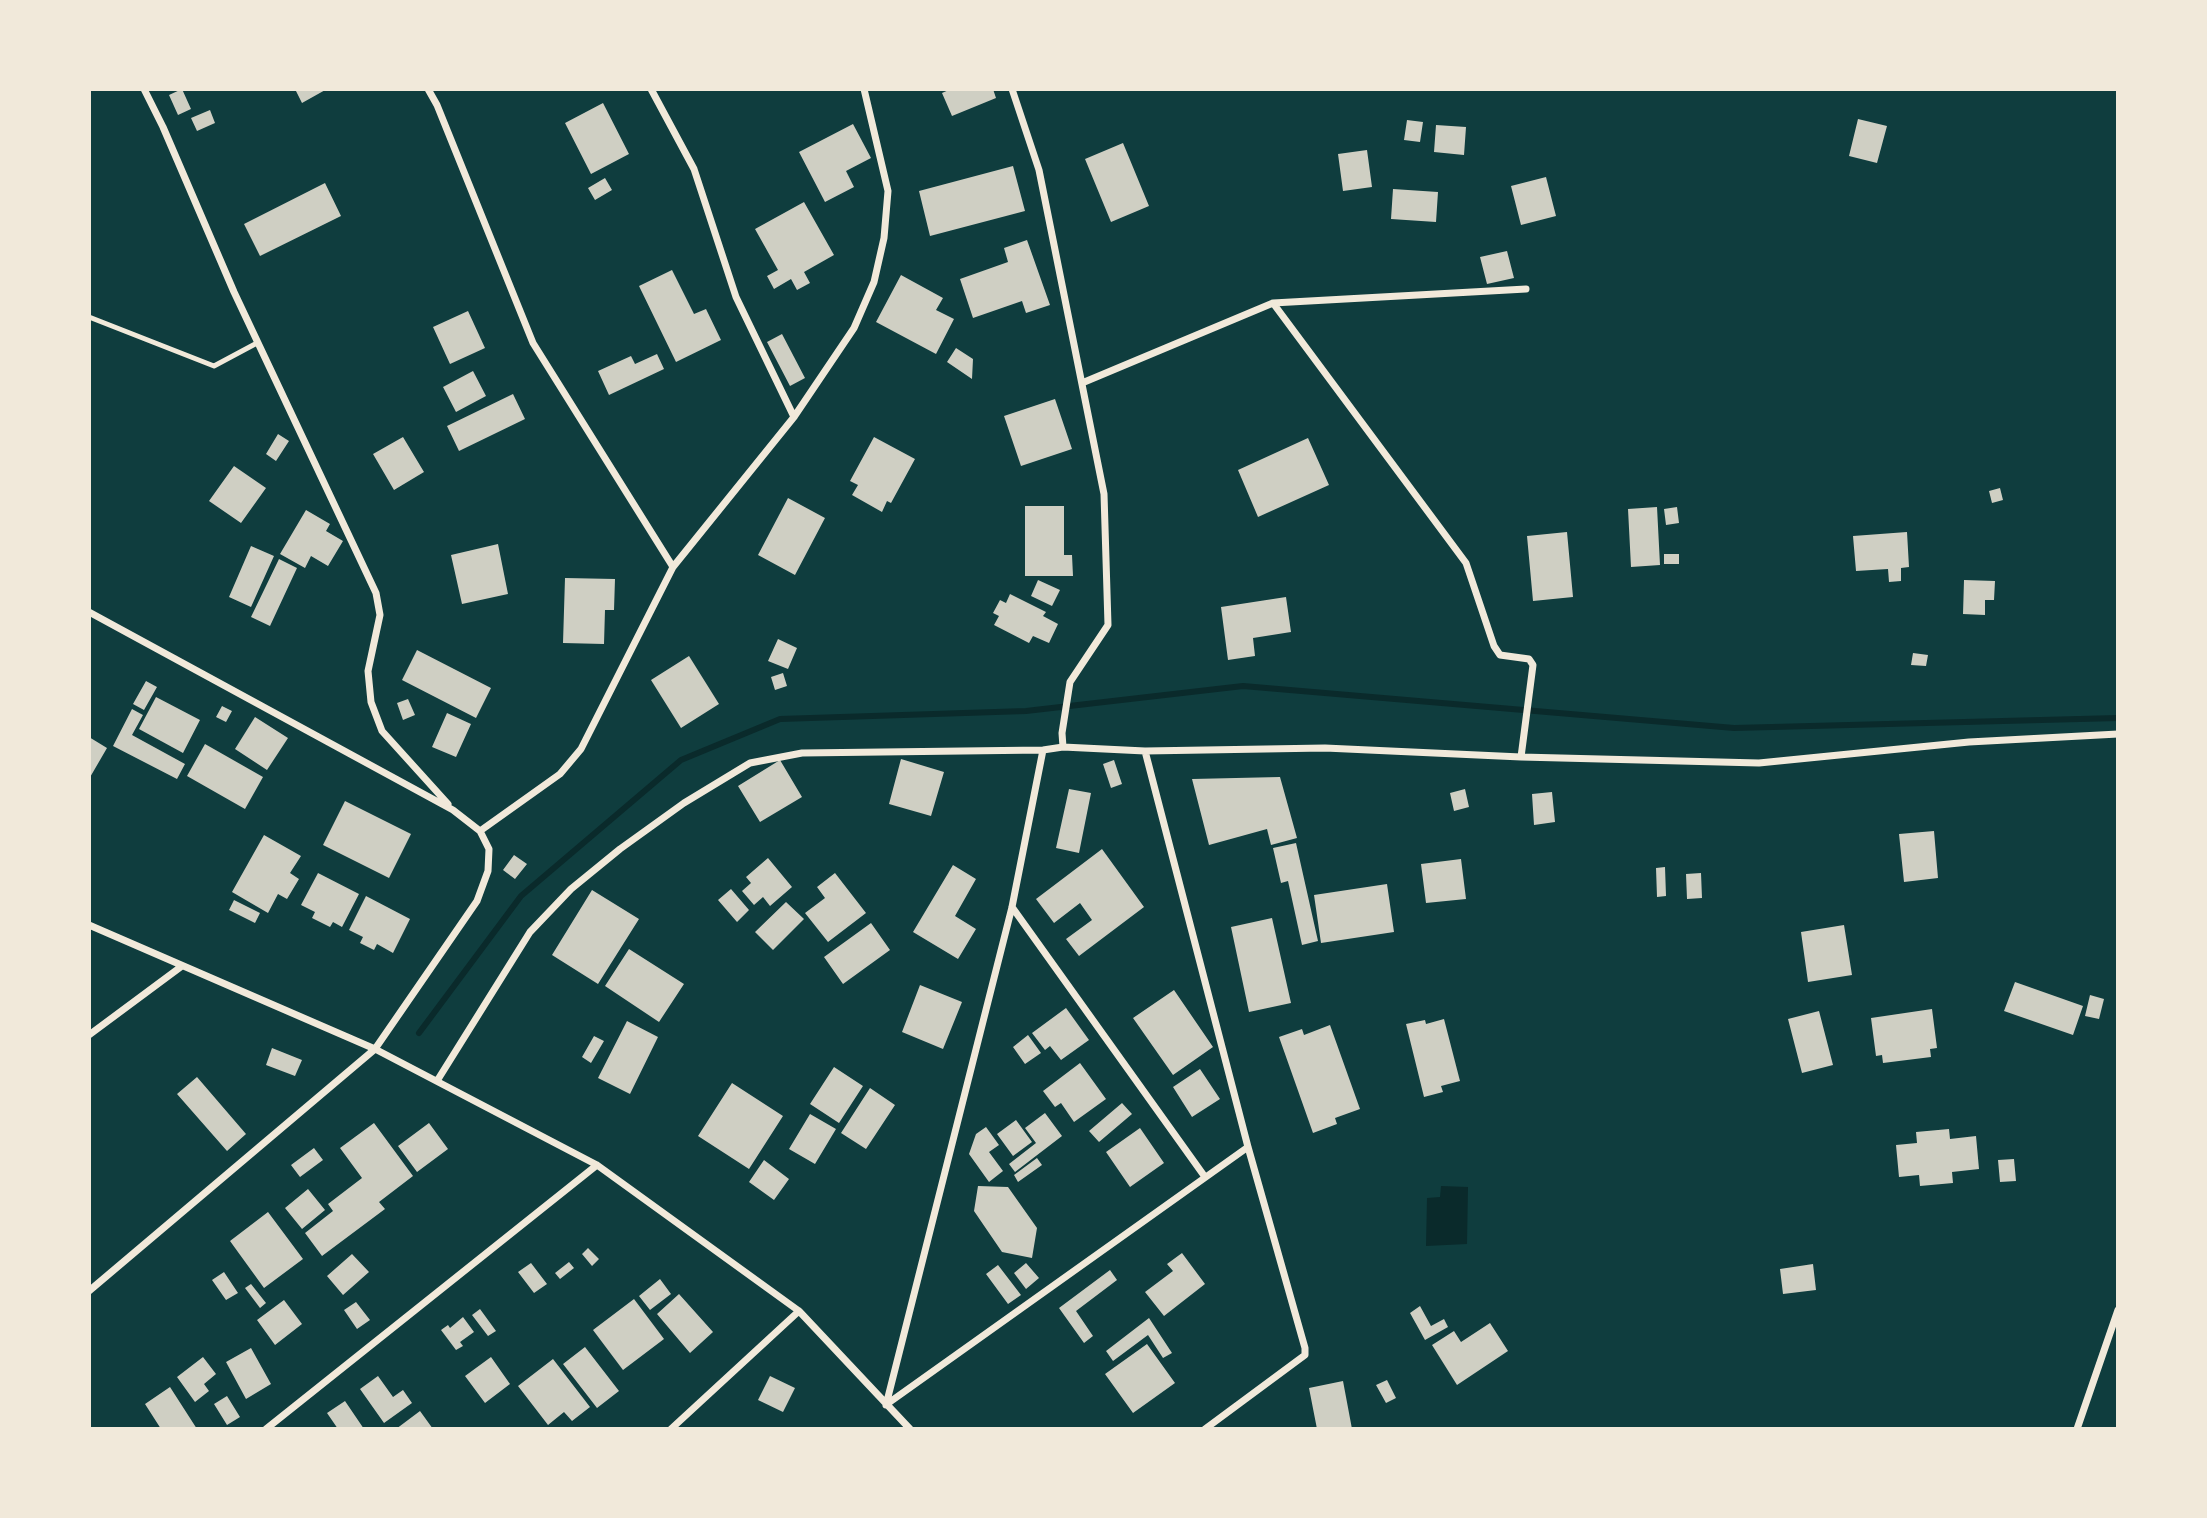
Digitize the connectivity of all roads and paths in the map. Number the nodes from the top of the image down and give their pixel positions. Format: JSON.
{"nodes":[{"id":1,"x":144,"y":89,"type":"edge"},
{"id":2,"x":428,"y":89,"type":"edge"},
{"id":3,"x":651,"y":89,"type":"edge"},
{"id":4,"x":864,"y":89,"type":"edge"},
{"id":5,"x":1012,"y":89,"type":"edge"},
{"id":6,"x":1526,"y":289,"type":"dead end"},
{"id":7,"x":1273,"y":303,"type":"junction"},
{"id":8,"x":89,"y":317,"type":"edge"},
{"id":9,"x":257,"y":343,"type":"junction"},
{"id":10,"x":1082,"y":383,"type":"junction"},
{"id":11,"x":794,"y":417,"type":"junction"},
{"id":12,"x":673,"y":567,"type":"junction"},
{"id":13,"x":89,"y":612,"type":"edge"},
{"id":14,"x":2118,"y":734,"type":"edge"},
{"id":15,"x":1063,"y":747,"type":"junction"},
{"id":16,"x":1043,"y":750,"type":"junction"},
{"id":17,"x":1145,"y":751,"type":"junction"},
{"id":18,"x":1521,"y":757,"type":"junction"},
{"id":19,"x":453,"y":810,"type":"junction"},
{"id":20,"x":480,"y":831,"type":"junction"},
{"id":21,"x":1012,"y":907,"type":"junction"},
{"id":22,"x":89,"y":925,"type":"edge"},
{"id":23,"x":182,"y":967,"type":"junction"},
{"id":24,"x":89,"y":1035,"type":"edge"},
{"id":25,"x":376,"y":1049,"type":"junction"},
{"id":26,"x":437,"y":1081,"type":"junction"},
{"id":27,"x":1248,"y":1147,"type":"junction"},
{"id":28,"x":597,"y":1165,"type":"junction"},
{"id":29,"x":1205,"y":1177,"type":"junction"},
{"id":30,"x":89,"y":1290,"type":"edge"},
{"id":31,"x":2118,"y":1310,"type":"edge"},
{"id":32,"x":799,"y":1311,"type":"junction"},
{"id":33,"x":886,"y":1405,"type":"junction"},
{"id":34,"x":266,"y":1429,"type":"edge"},
{"id":35,"x":671,"y":1429,"type":"edge"},
{"id":36,"x":910,"y":1429,"type":"edge"},
{"id":37,"x":1205,"y":1429,"type":"edge"},
{"id":38,"x":2077,"y":1429,"type":"edge"}],
"edges":[{"from":1,"to":9,"type":"street"},
{"from":2,"to":12,"type":"street"},
{"from":3,"to":11,"type":"street"},
{"from":4,"to":11,"type":"street"},
{"from":5,"to":10,"type":"street"},
{"from":6,"to":7,"type":"street"},
{"from":7,"to":10,"type":"street"},
{"from":7,"to":18,"type":"street"},
{"from":8,"to":9,"type":"lane"},
{"from":9,"to":19,"type":"street"},
{"from":10,"to":15,"type":"street"},
{"from":11,"to":12,"type":"street"},
{"from":12,"to":20,"type":"street"},
{"from":13,"to":19,"type":"street"},
{"from":14,"to":18,"type":"street"},
{"from":15,"to":16,"type":"street"},
{"from":15,"to":17,"type":"street"},
{"from":16,"to":21,"type":"street"},
{"from":16,"to":26,"type":"street"},
{"from":17,"to":18,"type":"street"},
{"from":17,"to":27,"type":"street"},
{"from":19,"to":20,"type":"street"},
{"from":20,"to":25,"type":"street"},
{"from":21,"to":29,"type":"street"},
{"from":21,"to":33,"type":"street"},
{"from":22,"to":23,"type":"street"},
{"from":23,"to":24,"type":"street"},
{"from":23,"to":25,"type":"street"},
{"from":25,"to":26,"type":"street"},
{"from":25,"to":30,"type":"street"},
{"from":26,"to":28,"type":"street"},
{"from":27,"to":29,"type":"street"},
{"from":27,"to":37,"type":"street"},
{"from":28,"to":32,"type":"street"},
{"from":28,"to":34,"type":"street"},
{"from":29,"to":33,"type":"street"},
{"from":31,"to":38,"type":"street"},
{"from":32,"to":33,"type":"street"},
{"from":32,"to":35,"type":"street"},
{"from":33,"to":36,"type":"street"}]}
